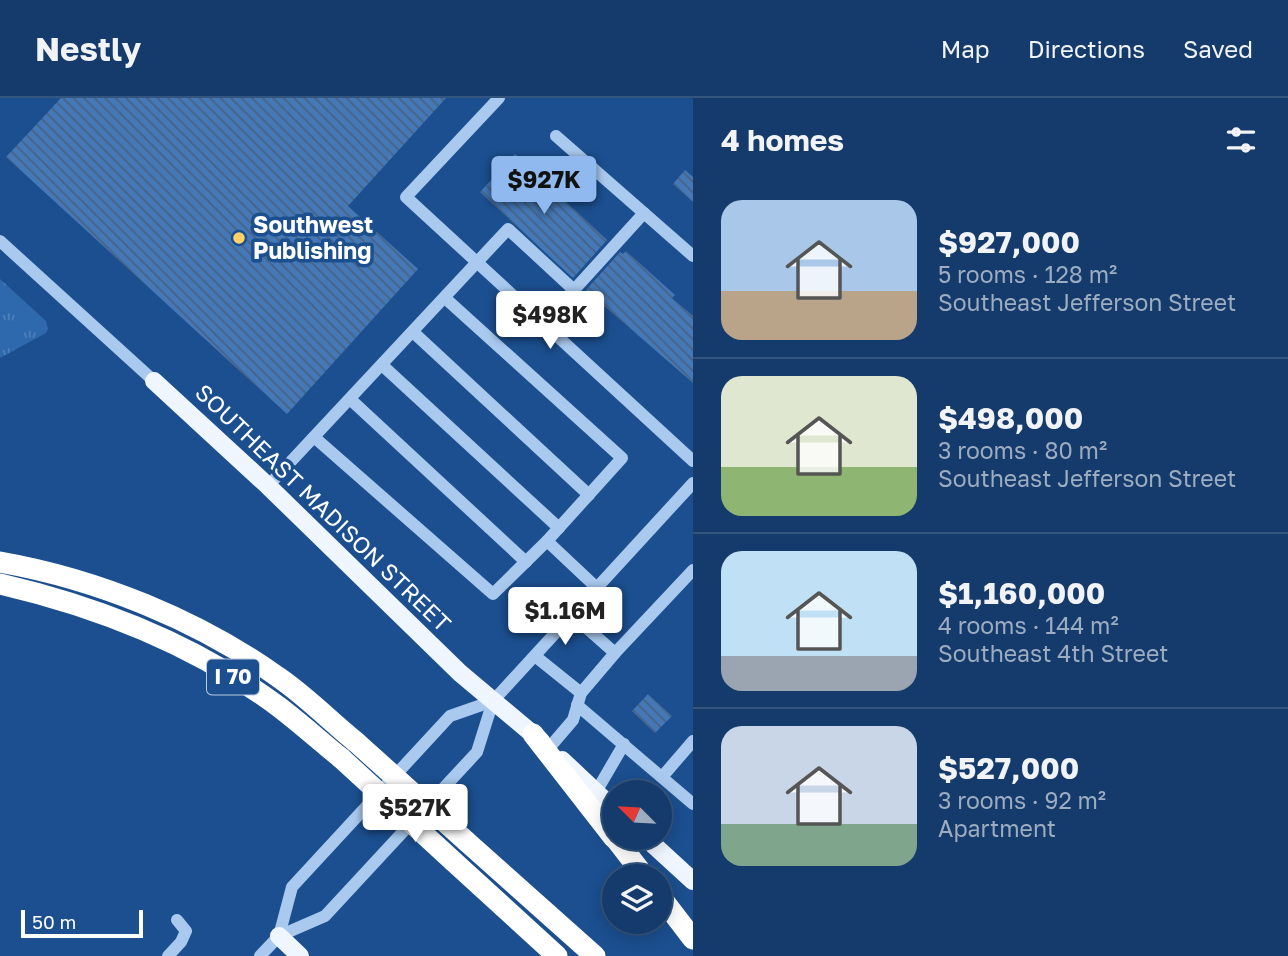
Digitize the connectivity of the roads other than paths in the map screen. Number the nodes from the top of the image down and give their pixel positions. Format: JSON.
{"nodes":[{"id":1,"x":499,"y":98,"type":"edge"},
{"id":2,"x":556,"y":136,"type":"dead end"},
{"id":3,"x":644,"y":213,"type":"junction"},
{"id":4,"x":0,"y":241,"type":"edge"},
{"id":5,"x":693,"y":256,"type":"edge"},
{"id":6,"x":479,"y":262,"type":"junction"},
{"id":7,"x":574,"y":290,"type":"junction"},
{"id":8,"x":445,"y":298,"type":"junction"},
{"id":9,"x":544,"y":323,"type":"junction"},
{"id":10,"x":413,"y":332,"type":"junction"},
{"id":11,"x":382,"y":365,"type":"junction"},
{"id":12,"x":154,"y":382,"type":"joint"},
{"id":13,"x":350,"y":399,"type":"junction"},
{"id":14,"x":314,"y":437,"type":"junction"},
{"id":15,"x":693,"y":461,"type":"edge"},
{"id":16,"x":693,"y":483,"type":"edge"},
{"id":17,"x":268,"y":486,"type":"junction"},
{"id":18,"x":589,"y":495,"type":"junction"},
{"id":19,"x":559,"y":528,"type":"junction"},
{"id":20,"x":547,"y":541,"type":"junction"},
{"id":21,"x":5,"y":562,"type":"edge"},
{"id":22,"x":526,"y":562,"type":"junction"},
{"id":23,"x":693,"y":570,"type":"edge"},
{"id":24,"x":0,"y":584,"type":"edge"},
{"id":25,"x":597,"y":588,"type":"junction"},
{"id":26,"x":572,"y":615,"type":"junction"},
{"id":27,"x":615,"y":653,"type":"junction"},
{"id":28,"x":535,"y":656,"type":"junction"},
{"id":29,"x":579,"y":699,"type":"junction"},
{"id":30,"x":493,"y":701,"type":"junction"},
{"id":31,"x":541,"y":741,"type":"junction"},
{"id":32,"x":693,"y":741,"type":"edge"},
{"id":33,"x":624,"y":744,"type":"junction"},
{"id":34,"x":662,"y":777,"type":"junction"},
{"id":35,"x":596,"y":792,"type":"junction"},
{"id":36,"x":602,"y":798,"type":"edge"},
{"id":37,"x":693,"y":804,"type":"edge"},
{"id":38,"x":602,"y":822,"type":"edge"},
{"id":39,"x":624,"y":850,"type":"edge"},
{"id":40,"x":659,"y":850,"type":"edge"},
{"id":41,"x":635,"y":864,"type":"edge"},
{"id":42,"x":693,"y":881,"type":"edge"},
{"id":43,"x":672,"y":912,"type":"edge"},
{"id":44,"x":177,"y":920,"type":"dead end"},
{"id":45,"x":279,"y":936,"type":"junction"},
{"id":46,"x":693,"y":939,"type":"edge"},
{"id":47,"x":168,"y":956,"type":"edge"},
{"id":48,"x":260,"y":956,"type":"edge"},
{"id":49,"x":300,"y":956,"type":"edge"},
{"id":50,"x":557,"y":956,"type":"edge"},
{"id":51,"x":595,"y":956,"type":"edge"}],
"edges":[{"from":1,"to":6,"type":"street"},
{"from":2,"to":3,"type":"street"},
{"from":3,"to":5,"type":"street"},
{"from":3,"to":7,"type":"street"},
{"from":4,"to":12,"type":"street","name":"SOUTHEAST MADISON STREET"},
{"from":6,"to":7,"type":"street"},
{"from":6,"to":8,"type":"street"},
{"from":6,"to":9,"type":"street"},
{"from":7,"to":9,"type":"street"},
{"from":8,"to":10,"type":"street"},
{"from":8,"to":18,"type":"street"},
{"from":9,"to":15,"type":"street"},
{"from":10,"to":11,"type":"street"},
{"from":10,"to":18,"type":"street"},
{"from":11,"to":13,"type":"street"},
{"from":11,"to":19,"type":"street"},
{"from":12,"to":17,"type":"main road","name":"SOUTHEAST MADISON STREET"},
{"from":13,"to":14,"type":"street"},
{"from":13,"to":22,"type":"street"},
{"from":14,"to":17,"type":"street"},
{"from":14,"to":22,"type":"street"},
{"from":16,"to":25,"type":"street"},
{"from":17,"to":30,"type":"main road","name":"SOUTHEAST MADISON STREET"},
{"from":18,"to":19,"type":"street"},
{"from":19,"to":20,"type":"street"},
{"from":20,"to":22,"type":"street"},
{"from":20,"to":25,"type":"street"},
{"from":21,"to":51,"type":"highway","number":"I 70","bridge":true},
{"from":23,"to":27,"type":"street"},
{"from":24,"to":50,"type":"highway","number":"I 70","bridge":true},
{"from":25,"to":26,"type":"street"},
{"from":26,"to":27,"type":"street"},
{"from":26,"to":28,"type":"street"},
{"from":27,"to":29,"type":"street"},
{"from":28,"to":29,"type":"street"},
{"from":28,"to":30,"type":"street"},
{"from":29,"to":31,"type":"street"},
{"from":29,"to":33,"type":"street"},
{"from":30,"to":31,"type":"main road","name":"SOUTHEAST MADISON STREET"},
{"from":30,"to":45,"type":"street"},
{"from":30,"to":45,"type":"street"},
{"from":31,"to":35,"type":"main road","name":"SOUTHEAST MADISON STREET"},
{"from":31,"to":38,"type":"highway"},
{"from":32,"to":34,"type":"street"},
{"from":33,"to":34,"type":"street"},
{"from":33,"to":35,"type":"street"},
{"from":34,"to":37,"type":"street"},
{"from":35,"to":36,"type":"main road","name":"SOUTHEAST MADISON STREET"},
{"from":39,"to":41,"type":"highway"},
{"from":40,"to":42,"type":"main road"},
{"from":43,"to":46,"type":"highway"},
{"from":44,"to":47,"type":"street"},
{"from":45,"to":48,"type":"street"},
{"from":45,"to":49,"type":"main road"}]}
